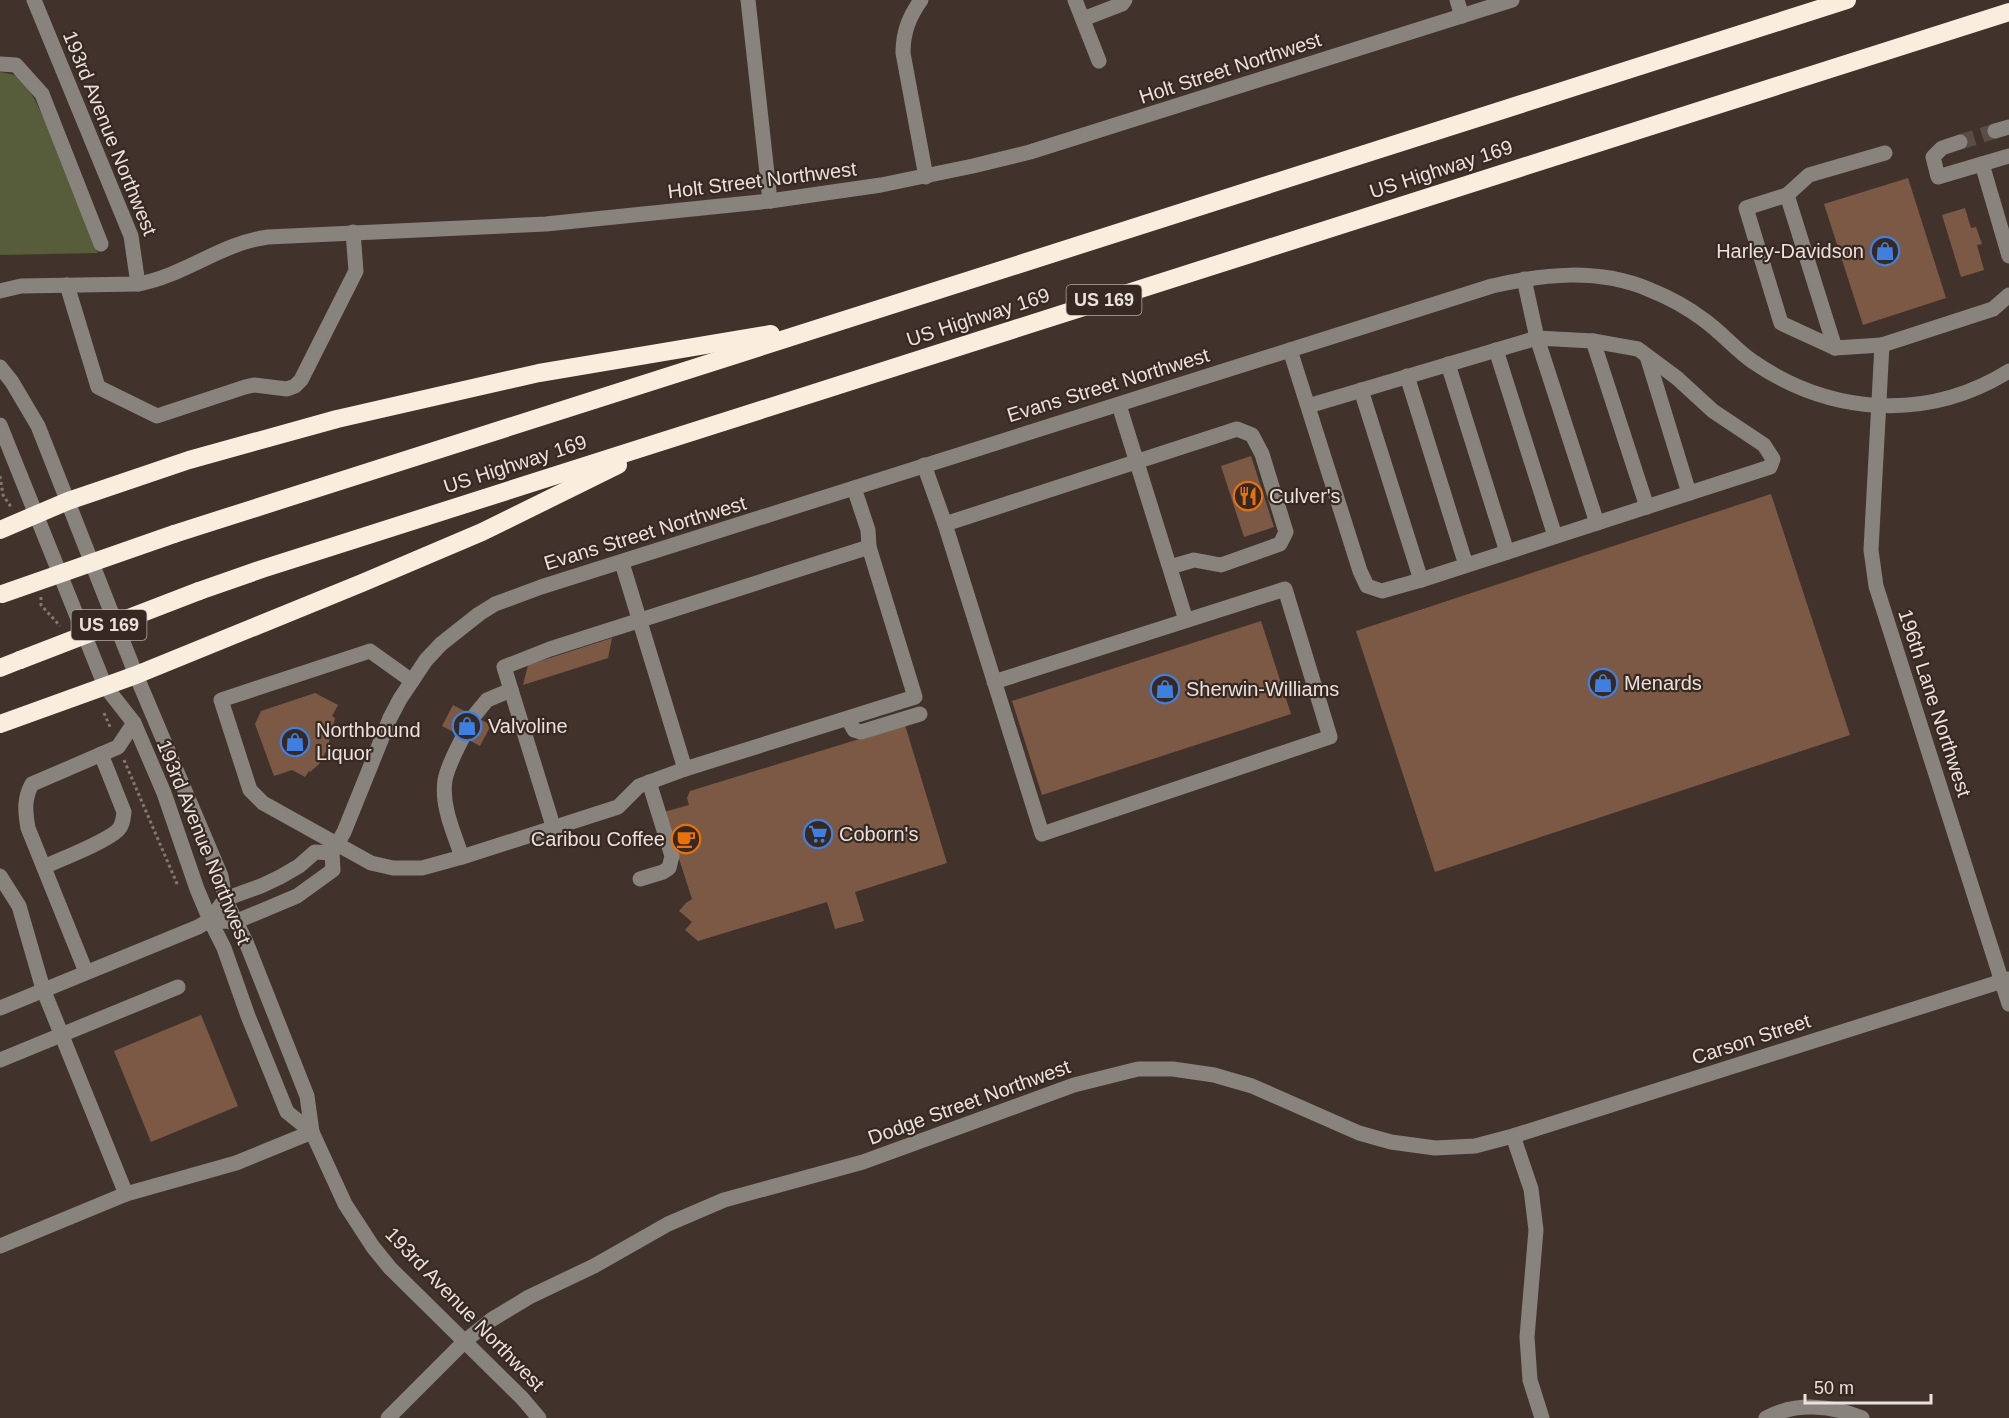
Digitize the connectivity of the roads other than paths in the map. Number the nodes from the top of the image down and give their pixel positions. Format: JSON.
{"nodes":[{"id":1,"x":34,"y":0,"type":"edge"},
{"id":2,"x":748,"y":0,"type":"edge"},
{"id":3,"x":921,"y":0,"type":"edge"},
{"id":4,"x":1075,"y":0,"type":"edge"},
{"id":5,"x":1125,"y":0,"type":"edge"},
{"id":6,"x":1457,"y":0,"type":"edge"},
{"id":7,"x":1512,"y":0,"type":"edge"},
{"id":8,"x":1846,"y":0,"type":"edge"},
{"id":9,"x":2009,"y":12,"type":"edge"},
{"id":10,"x":1462,"y":16,"type":"junction"},
{"id":11,"x":1083,"y":19,"type":"junction"},
{"id":12,"x":1099,"y":61,"type":"dead end"},
{"id":13,"x":0,"y":64,"type":"edge"},
{"id":14,"x":1960,"y":142,"type":"tunnel mouth"},
{"id":15,"x":1885,"y":153,"type":"dead end"},
{"id":16,"x":2009,"y":156,"type":"edge"},
{"id":17,"x":1982,"y":164,"type":"junction"},
{"id":18,"x":926,"y":177,"type":"junction"},
{"id":19,"x":1787,"y":195,"type":"junction"},
{"id":20,"x":770,"y":201,"type":"junction"},
{"id":21,"x":354,"y":232,"type":"junction"},
{"id":22,"x":101,"y":244,"type":"dead end"},
{"id":23,"x":2009,"y":256,"type":"edge"},
{"id":24,"x":1524,"y":279,"type":"junction"},
{"id":25,"x":138,"y":284,"type":"junction"},
{"id":26,"x":67,"y":285,"type":"junction"},
{"id":27,"x":0,"y":291,"type":"edge"},
{"id":28,"x":2009,"y":295,"type":"edge"},
{"id":29,"x":835,"y":323,"type":"junction"},
{"id":30,"x":1537,"y":338,"type":"junction"},
{"id":31,"x":1593,"y":341,"type":"junction"},
{"id":32,"x":1882,"y":345,"type":"junction"},
{"id":33,"x":1835,"y":348,"type":"junction"},
{"id":34,"x":1290,"y":350,"type":"junction"},
{"id":35,"x":1496,"y":350,"type":"junction"},
{"id":36,"x":1647,"y":356,"type":"junction"},
{"id":37,"x":1448,"y":364,"type":"junction"},
{"id":38,"x":0,"y":367,"type":"edge"},
{"id":39,"x":2009,"y":371,"type":"edge"},
{"id":40,"x":1407,"y":376,"type":"junction"},
{"id":41,"x":1361,"y":390,"type":"junction"},
{"id":42,"x":1119,"y":405,"type":"junction"},
{"id":43,"x":1308,"y":406,"type":"junction"},
{"id":44,"x":1879,"y":406,"type":"junction"},
{"id":45,"x":0,"y":425,"type":"edge"},
{"id":46,"x":672,"y":438,"type":"junction"},
{"id":47,"x":1137,"y":462,"type":"junction"},
{"id":48,"x":924,"y":465,"type":"junction"},
{"id":49,"x":854,"y":488,"type":"junction"},
{"id":50,"x":1689,"y":493,"type":"junction"},
{"id":51,"x":68,"y":501,"type":"junction"},
{"id":52,"x":1647,"y":507,"type":"junction"},
{"id":53,"x":36,"y":514,"type":"junction"},
{"id":54,"x":1597,"y":523,"type":"junction"},
{"id":55,"x":945,"y":524,"type":"junction"},
{"id":56,"x":0,"y":530,"type":"edge"},
{"id":57,"x":1555,"y":536,"type":"junction"},
{"id":58,"x":869,"y":547,"type":"junction"},
{"id":59,"x":1508,"y":552,"type":"junction"},
{"id":60,"x":622,"y":563,"type":"junction"},
{"id":61,"x":1466,"y":565,"type":"junction"},
{"id":62,"x":1170,"y":567,"type":"junction"},
{"id":63,"x":1421,"y":580,"type":"junction"},
{"id":64,"x":1,"y":594,"type":"edge"},
{"id":65,"x":1186,"y":620,"type":"junction"},
{"id":66,"x":640,"y":621,"type":"junction"},
{"id":67,"x":0,"y":668,"type":"edge"},
{"id":68,"x":136,"y":675,"type":"junction"},
{"id":69,"x":412,"y":681,"type":"junction"},
{"id":70,"x":994,"y":682,"type":"junction"},
{"id":71,"x":105,"y":686,"type":"junction"},
{"id":72,"x":511,"y":690,"type":"junction"},
{"id":73,"x":920,"y":714,"type":"dead end"},
{"id":74,"x":474,"y":716,"type":"tunnel mouth"},
{"id":75,"x":848,"y":719,"type":"junction"},
{"id":76,"x":134,"y":723,"type":"junction"},
{"id":77,"x":0,"y":724,"type":"edge"},
{"id":78,"x":463,"y":737,"type":"tunnel mouth"},
{"id":79,"x":101,"y":754,"type":"junction"},
{"id":80,"x":685,"y":769,"type":"junction"},
{"id":81,"x":650,"y":782,"type":"junction"},
{"id":82,"x":554,"y":829,"type":"junction"},
{"id":83,"x":335,"y":849,"type":"junction"},
{"id":84,"x":462,"y":857,"type":"junction"},
{"id":85,"x":44,"y":867,"type":"junction"},
{"id":86,"x":0,"y":876,"type":"edge"},
{"id":87,"x":640,"y":879,"type":"dead end"},
{"id":88,"x":225,"y":899,"type":"junction"},
{"id":89,"x":210,"y":920,"type":"junction"},
{"id":90,"x":235,"y":922,"type":"junction"},
{"id":91,"x":86,"y":972,"type":"junction"},
{"id":92,"x":2005,"y":980,"type":"edge"},
{"id":93,"x":178,"y":987,"type":"dead end"},
{"id":94,"x":44,"y":990,"type":"junction"},
{"id":95,"x":2009,"y":1004,"type":"edge"},
{"id":96,"x":0,"y":1008,"type":"edge"},
{"id":97,"x":61,"y":1034,"type":"junction"},
{"id":98,"x":0,"y":1060,"type":"edge"},
{"id":99,"x":312,"y":1132,"type":"junction"},
{"id":100,"x":1513,"y":1136,"type":"junction"},
{"id":101,"x":126,"y":1194,"type":"junction"},
{"id":102,"x":0,"y":1246,"type":"edge"},
{"id":103,"x":465,"y":1341,"type":"junction"},
{"id":104,"x":388,"y":1418,"type":"edge"},
{"id":105,"x":539,"y":1418,"type":"edge"},
{"id":106,"x":1542,"y":1418,"type":"edge"},
{"id":107,"x":1766,"y":1418,"type":"edge"},
{"id":108,"x":1862,"y":1418,"type":"edge"}],
"edges":[{"from":1,"to":25,"type":"street","name":"193rd Avenue Northwest"},
{"from":2,"to":20,"type":"street"},
{"from":3,"to":18,"type":"street"},
{"from":4,"to":11,"type":"street"},
{"from":5,"to":11,"type":"street"},
{"from":6,"to":10,"type":"street"},
{"from":7,"to":10,"type":"street","name":"Holt Street Northwest"},
{"from":8,"to":29,"type":"highway","name":"US Highway 169"},
{"from":9,"to":46,"type":"highway","name":"US Highway 169","number":"US 169"},
{"from":10,"to":18,"type":"street","name":"Holt Street Northwest"},
{"from":11,"to":12,"type":"street"},
{"from":13,"to":22,"type":"street"},
{"from":14,"to":17,"type":"street"},
{"from":15,"to":19,"type":"street"},
{"from":16,"to":17,"type":"street"},
{"from":17,"to":23,"type":"street"},
{"from":18,"to":20,"type":"street","name":"Holt Street Northwest"},
{"from":19,"to":33,"type":"street"},
{"from":19,"to":33,"type":"street"},
{"from":20,"to":21,"type":"street","name":"Holt Street Northwest"},
{"from":21,"to":25,"type":"street","name":"Holt Street Northwest"},
{"from":21,"to":26,"type":"street"},
{"from":24,"to":30,"type":"street"},
{"from":24,"to":34,"type":"street","name":"Evans Street Northwest"},
{"from":24,"to":44,"type":"street","name":"Evans Street Northwest"},
{"from":25,"to":26,"type":"street","name":"Holt Street Northwest"},
{"from":26,"to":27,"type":"street","name":"Holt Street Northwest"},
{"from":28,"to":32,"type":"street"},
{"from":29,"to":51,"type":"highway"},
{"from":29,"to":64,"type":"highway","name":"US Highway 169","bridge":true},
{"from":30,"to":31,"type":"street"},
{"from":30,"to":35,"type":"street"},
{"from":30,"to":54,"type":"street"},
{"from":31,"to":36,"type":"street"},
{"from":31,"to":52,"type":"street"},
{"from":32,"to":33,"type":"street"},
{"from":32,"to":44,"type":"street","name":"196th Lane Northwest"},
{"from":34,"to":42,"type":"street","name":"Evans Street Northwest"},
{"from":34,"to":43,"type":"street"},
{"from":35,"to":37,"type":"street"},
{"from":35,"to":57,"type":"street"},
{"from":36,"to":50,"type":"street"},
{"from":36,"to":50,"type":"street"},
{"from":37,"to":40,"type":"street"},
{"from":37,"to":59,"type":"street"},
{"from":38,"to":51,"type":"street","name":"193rd Avenue Northwest"},
{"from":39,"to":44,"type":"street","name":"Evans Street Northwest"},
{"from":40,"to":41,"type":"street"},
{"from":40,"to":61,"type":"street"},
{"from":41,"to":43,"type":"street"},
{"from":41,"to":63,"type":"street"},
{"from":42,"to":47,"type":"street"},
{"from":42,"to":48,"type":"street","name":"Evans Street Northwest"},
{"from":43,"to":63,"type":"street"},
{"from":44,"to":92,"type":"street","name":"196th Lane Northwest"},
{"from":45,"to":53,"type":"street","name":"193rd Avenue Northwest"},
{"from":46,"to":67,"type":"highway","name":"US Highway 169","number":"US 169","bridge":true},
{"from":46,"to":68,"type":"highway"},
{"from":47,"to":55,"type":"street"},
{"from":47,"to":62,"type":"street"},
{"from":47,"to":62,"type":"street"},
{"from":48,"to":49,"type":"street","name":"Evans Street Northwest"},
{"from":48,"to":55,"type":"street"},
{"from":49,"to":58,"type":"street"},
{"from":49,"to":60,"type":"street","name":"Evans Street Northwest"},
{"from":50,"to":52,"type":"street"},
{"from":51,"to":53,"type":"highway"},
{"from":51,"to":68,"type":"street","name":"193rd Avenue Northwest"},
{"from":52,"to":54,"type":"street"},
{"from":53,"to":56,"type":"highway"},
{"from":53,"to":71,"type":"street","name":"193rd Avenue Northwest"},
{"from":54,"to":57,"type":"street"},
{"from":55,"to":70,"type":"street"},
{"from":57,"to":59,"type":"street"},
{"from":58,"to":66,"type":"street"},
{"from":58,"to":75,"type":"street"},
{"from":59,"to":61,"type":"street"},
{"from":60,"to":66,"type":"street"},
{"from":60,"to":69,"type":"street","name":"Evans Street Northwest"},
{"from":61,"to":63,"type":"street"},
{"from":62,"to":65,"type":"street"},
{"from":65,"to":70,"type":"street"},
{"from":65,"to":70,"type":"street"},
{"from":66,"to":72,"type":"street"},
{"from":66,"to":80,"type":"street"},
{"from":68,"to":71,"type":"highway"},
{"from":68,"to":88,"type":"street","name":"193rd Avenue Northwest"},
{"from":69,"to":83,"type":"street","name":"Evans Street Northwest"},
{"from":69,"to":83,"type":"street"},
{"from":71,"to":76,"type":"street","name":"193rd Avenue Northwest"},
{"from":71,"to":77,"type":"highway"},
{"from":72,"to":74,"type":"street"},
{"from":72,"to":82,"type":"street"},
{"from":73,"to":75,"type":"street"},
{"from":75,"to":80,"type":"street"},
{"from":76,"to":79,"type":"street"},
{"from":76,"to":89,"type":"street","name":"193rd Avenue Northwest"},
{"from":78,"to":84,"type":"street"},
{"from":79,"to":85,"type":"street"},
{"from":79,"to":85,"type":"street"},
{"from":80,"to":81,"type":"street"},
{"from":81,"to":82,"type":"street"},
{"from":81,"to":87,"type":"street"},
{"from":82,"to":84,"type":"street"},
{"from":83,"to":84,"type":"street"},
{"from":83,"to":88,"type":"street"},
{"from":83,"to":90,"type":"street","name":"Evans Street Northwest"},
{"from":85,"to":91,"type":"street"},
{"from":86,"to":94,"type":"street"},
{"from":88,"to":89,"type":"street"},
{"from":88,"to":90,"type":"street","name":"193rd Avenue Northwest"},
{"from":89,"to":90,"type":"street","name":"Evans Street Northwest"},
{"from":89,"to":91,"type":"street"},
{"from":89,"to":99,"type":"street","name":"193rd Avenue Northwest"},
{"from":90,"to":99,"type":"street","name":"193rd Avenue Northwest"},
{"from":91,"to":94,"type":"street"},
{"from":92,"to":95,"type":"street","name":"196th Lane Northwest"},
{"from":92,"to":100,"type":"street","name":"Carson Street"},
{"from":93,"to":97,"type":"street"},
{"from":94,"to":96,"type":"street"},
{"from":94,"to":97,"type":"street"},
{"from":97,"to":98,"type":"street"},
{"from":97,"to":101,"type":"street"},
{"from":99,"to":101,"type":"street"},
{"from":99,"to":103,"type":"street","name":"193rd Avenue Northwest"},
{"from":100,"to":103,"type":"street","name":"Dodge Street Northwest"},
{"from":100,"to":106,"type":"street"},
{"from":101,"to":102,"type":"street"},
{"from":103,"to":104,"type":"street","name":"Dodge Street Northwest"},
{"from":103,"to":105,"type":"street","name":"193rd Avenue Northwest"},
{"from":107,"to":108,"type":"street"}]}
